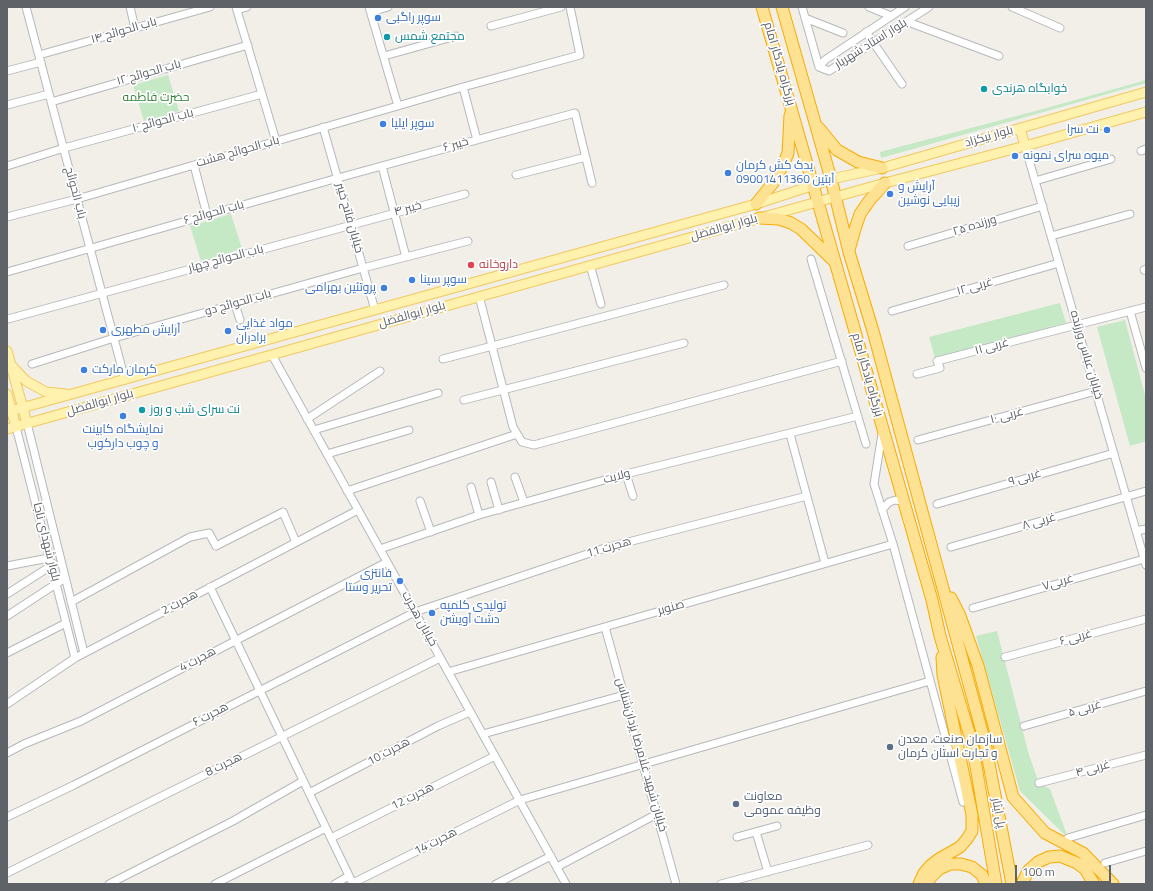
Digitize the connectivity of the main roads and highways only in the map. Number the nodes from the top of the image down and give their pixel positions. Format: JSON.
{"nodes":[{"id":1,"x":762,"y":7,"type":"edge"},
{"id":2,"x":782,"y":7,"type":"edge"},
{"id":3,"x":1146,"y":92,"type":"edge"},
{"id":4,"x":791,"y":106,"type":"junction"},
{"id":5,"x":1146,"y":112,"type":"edge"},
{"id":6,"x":816,"y":124,"type":"junction"},
{"id":7,"x":1020,"y":128,"type":"junction"},
{"id":8,"x":1025,"y":146,"type":"junction"},
{"id":9,"x":882,"y":168,"type":"junction"},
{"id":10,"x":831,"y":179,"type":"junction"},
{"id":11,"x":885,"y":182,"type":"junction"},
{"id":12,"x":814,"y":186,"type":"junction"},
{"id":13,"x":835,"y":196,"type":"junction"},
{"id":14,"x":818,"y":201,"type":"junction"},
{"id":15,"x":756,"y":204,"type":"junction"},
{"id":16,"x":759,"y":218,"type":"junction"},
{"id":17,"x":849,"y":252,"type":"junction"},
{"id":18,"x":562,"y":258,"type":"junction"},
{"id":19,"x":836,"y":263,"type":"junction"},
{"id":20,"x":566,"y":272,"type":"junction"},
{"id":21,"x":7,"y":351,"type":"edge"},
{"id":22,"x":11,"y":366,"type":"junction"},
{"id":23,"x":7,"y":394,"type":"edge"},
{"id":24,"x":71,"y":394,"type":"junction"},
{"id":25,"x":23,"y":408,"type":"junction"},
{"id":26,"x":9,"y":412,"type":"edge"},
{"id":27,"x":27,"y":423,"type":"junction"},
{"id":28,"x":11,"y":428,"type":"edge"},
{"id":29,"x":940,"y":576,"type":"junction"},
{"id":30,"x":940,"y":636,"type":"junction"},
{"id":31,"x":972,"y":743,"type":"joint"},
{"id":32,"x":985,"y":743,"type":"joint"},
{"id":33,"x":919,"y":884,"type":"edge"},
{"id":34,"x":928,"y":884,"type":"edge"},
{"id":35,"x":986,"y":884,"type":"edge"},
{"id":36,"x":996,"y":884,"type":"edge"},
{"id":37,"x":1012,"y":884,"type":"edge"},
{"id":38,"x":1022,"y":884,"type":"edge"},
{"id":39,"x":1094,"y":884,"type":"edge"},
{"id":40,"x":1113,"y":884,"type":"edge"}],
"edges":[{"from":1,"to":4,"type":"highway","name":"بزرگراه یادگار امام"},
{"from":2,"to":6,"type":"highway","name":"بزرگراه یادگار امام"},
{"from":3,"to":7,"type":"main road","name":"بلوار نیکزاد"},
{"from":4,"to":12,"type":"highway","name":"بزرگراه یادگار امام"},
{"from":4,"to":15,"type":"highway"},
{"from":5,"to":8,"type":"main road","name":"بلوار نیکزاد"},
{"from":6,"to":9,"type":"highway"},
{"from":6,"to":10,"type":"highway","name":"بزرگراه یادگار امام"},
{"from":7,"to":8,"type":"main road"},
{"from":7,"to":9,"type":"main road","name":"بلوار نیکزاد"},
{"from":8,"to":11,"type":"main road","name":"بلوار نیکزاد"},
{"from":9,"to":10,"type":"main road","name":"بلوار نیکزاد"},
{"from":10,"to":12,"type":"main road","name":"بلوار ابوالفضل"},
{"from":10,"to":13,"type":"highway","name":"بزرگراه یادگار امام"},
{"from":11,"to":13,"type":"main road","name":"بلوار نیکزاد"},
{"from":11,"to":17,"type":"highway"},
{"from":12,"to":14,"type":"highway","name":"بزرگراه یادگار امام"},
{"from":12,"to":15,"type":"main road","name":"بلوار ابوالفضل"},
{"from":13,"to":14,"type":"main road","name":"بلوار ابوالفضل"},
{"from":13,"to":17,"type":"highway","name":"بزرگراه یادگار امام"},
{"from":14,"to":16,"type":"main road","name":"بلوار ابوالفضل"},
{"from":14,"to":19,"type":"highway","name":"بزرگراه یادگار امام"},
{"from":15,"to":18,"type":"main road","name":"بلوار ابوالفضل"},
{"from":16,"to":19,"type":"highway"},
{"from":16,"to":20,"type":"main road","name":"بلوار ابوالفضل"},
{"from":17,"to":29,"type":"highway","name":"بزرگراه یادگار امام"},
{"from":18,"to":20,"type":"main road"},
{"from":18,"to":24,"type":"main road","name":"بلوار ابوالفضل"},
{"from":19,"to":30,"type":"highway","name":"بزرگراه یادگار امام"},
{"from":20,"to":27,"type":"main road","name":"بلوار ابوالفضل"},
{"from":21,"to":22,"type":"main road"},
{"from":22,"to":24,"type":"main road"},
{"from":22,"to":25,"type":"main road"},
{"from":23,"to":26,"type":"main road"},
{"from":24,"to":25,"type":"main road","name":"بلوار ابوالفضل"},
{"from":25,"to":26,"type":"main road","name":"بلوار ابوالفضل"},
{"from":25,"to":27,"type":"main road"},
{"from":26,"to":28,"type":"main road"},
{"from":27,"to":28,"type":"main road","name":"بلوار ابوالفضل"},
{"from":29,"to":32,"type":"highway","name":"بزرگراه یادگار امام"},
{"from":29,"to":40,"type":"highway"},
{"from":30,"to":31,"type":"highway","name":"بزرگراه یادگار امام"},
{"from":30,"to":33,"type":"highway"},
{"from":31,"to":36,"type":"highway","name":"پل ایثار"},
{"from":32,"to":37,"type":"highway","name":"پل ایثار"},
{"from":34,"to":35,"type":"highway"},
{"from":38,"to":39,"type":"highway"}]}
